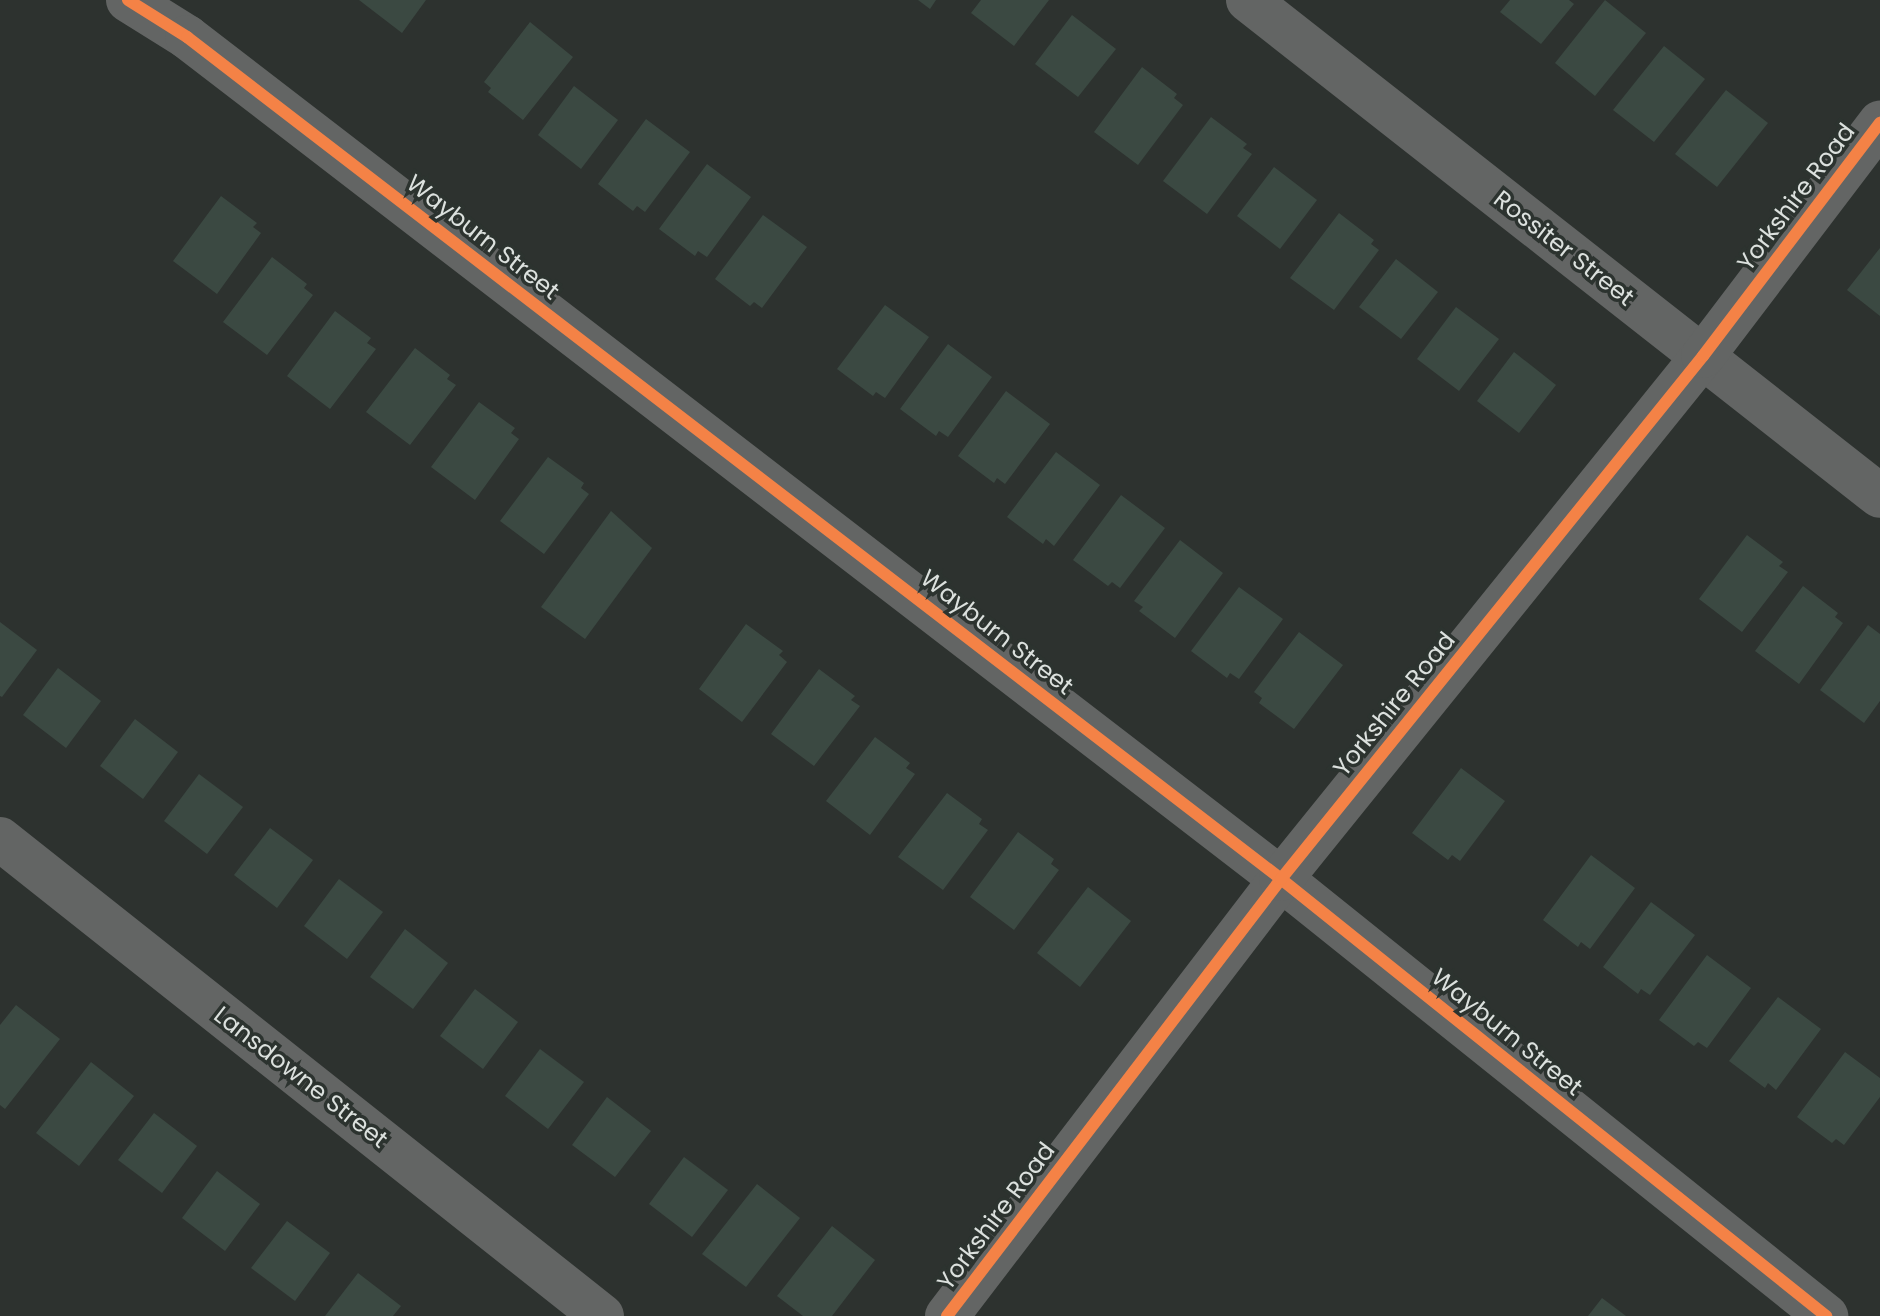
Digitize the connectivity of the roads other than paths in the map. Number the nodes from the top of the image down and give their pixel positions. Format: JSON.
{"nodes":[{"id":1,"x":128,"y":0,"type":"edge"},
{"id":2,"x":1248,"y":0,"type":"edge"},
{"id":3,"x":1880,"y":123,"type":"edge"},
{"id":4,"x":1703,"y":356,"type":"junction"},
{"id":5,"x":1880,"y":496,"type":"edge"},
{"id":6,"x":0,"y":839,"type":"edge"},
{"id":7,"x":1281,"y":879,"type":"junction"},
{"id":8,"x":602,"y":1316,"type":"edge"},
{"id":9,"x":947,"y":1316,"type":"edge"},
{"id":10,"x":1826,"y":1316,"type":"edge"}],
"edges":[{"from":1,"to":7,"type":"street","name":"Wayburn Street"},
{"from":2,"to":4,"type":"street","name":"Rossiter Street"},
{"from":3,"to":4,"type":"street","name":"Yorkshire Road"},
{"from":4,"to":5,"type":"street","name":"Rossiter Street"},
{"from":4,"to":7,"type":"street","name":"Yorkshire Road"},
{"from":6,"to":8,"type":"street","name":"Lansdowne Street"},
{"from":7,"to":9,"type":"street","name":"Yorkshire Road"},
{"from":7,"to":10,"type":"street","name":"Wayburn Street"}]}
